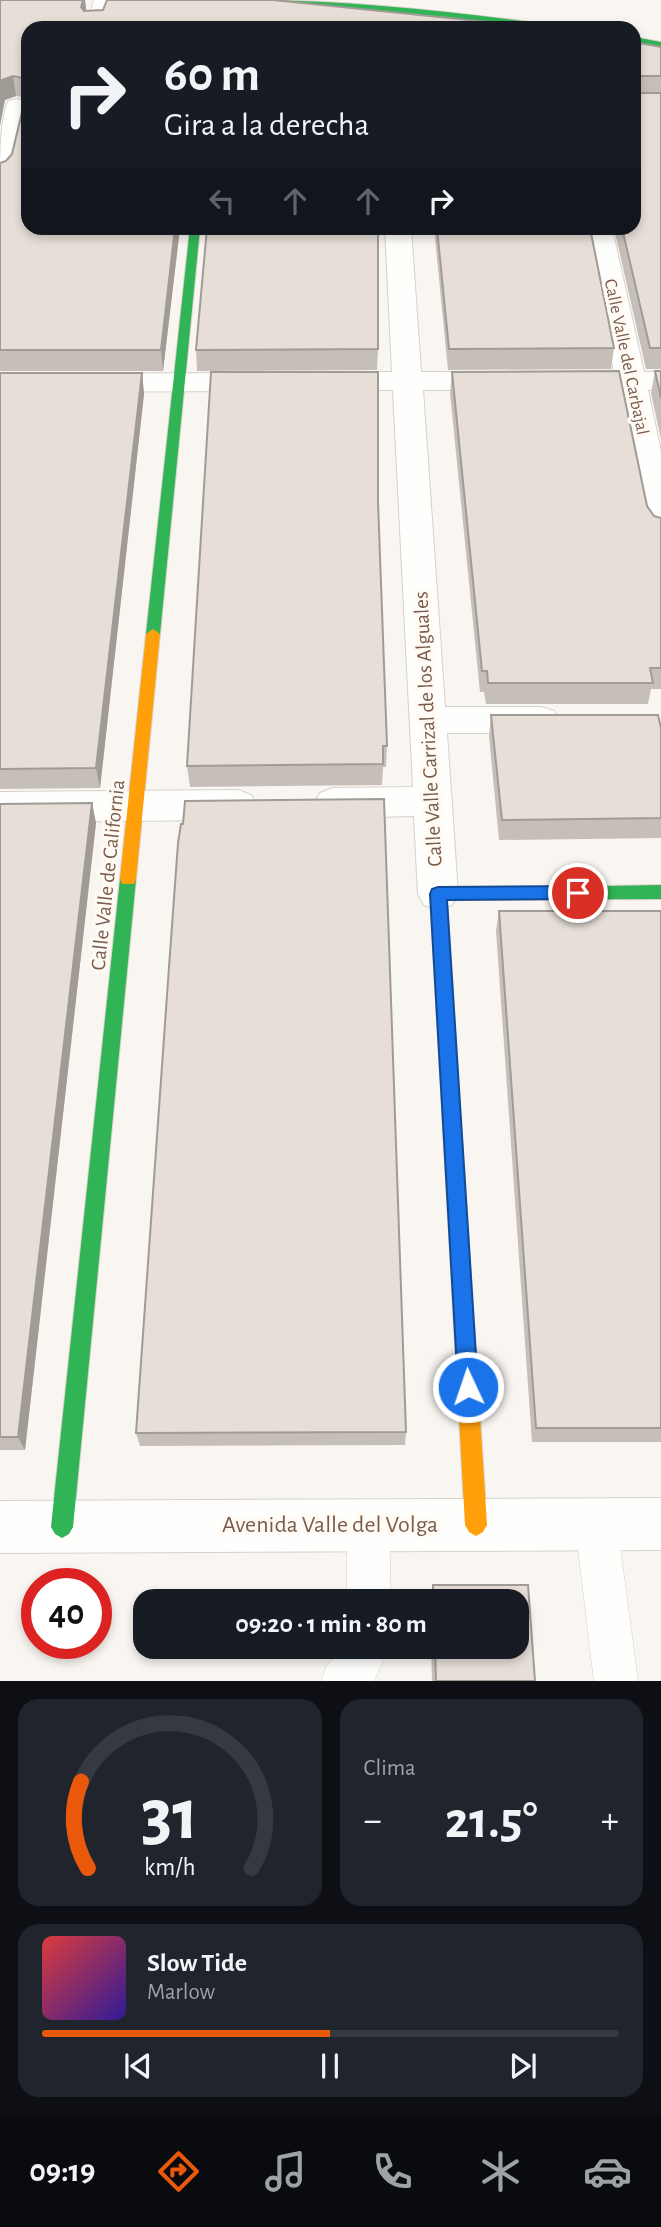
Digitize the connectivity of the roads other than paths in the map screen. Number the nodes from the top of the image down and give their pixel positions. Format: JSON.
{"nodes":[{"id":1,"x":103,"y":0,"type":"edge"},
{"id":2,"x":254,"y":0,"type":"edge"},
{"id":3,"x":97,"y":21,"type":"edge"},
{"id":4,"x":505,"y":21,"type":"edge"},
{"id":5,"x":641,"y":41,"type":"edge"},
{"id":6,"x":661,"y":45,"type":"edge"},
{"id":7,"x":15,"y":106,"type":"edge"},
{"id":8,"x":0,"y":174,"type":"edge"},
{"id":9,"x":194,"y":235,"type":"edge"},
{"id":10,"x":398,"y":235,"type":"edge"},
{"id":11,"x":600,"y":235,"type":"edge"},
{"id":12,"x":631,"y":380,"type":"junction"},
{"id":13,"x":407,"y":381,"type":"junction"},
{"id":14,"x":661,"y":381,"type":"edge"},
{"id":15,"x":179,"y":382,"type":"junction"},
{"id":16,"x":0,"y":383,"type":"edge"},
{"id":17,"x":661,"y":527,"type":"edge"},
{"id":18,"x":428,"y":720,"type":"junction"},
{"id":19,"x":579,"y":720,"type":"edge"},
{"id":20,"x":433,"y":801,"type":"junction"},
{"id":21,"x":0,"y":807,"type":"edge"},
{"id":22,"x":136,"y":807,"type":"junction"},
{"id":23,"x":661,"y":892,"type":"edge"},
{"id":24,"x":438,"y":894,"type":"junction"},
{"id":25,"x":596,"y":1524,"type":"junction"},
{"id":26,"x":661,"y":1524,"type":"edge"},
{"id":27,"x":368,"y":1525,"type":"junction"},
{"id":28,"x":476,"y":1525,"type":"junction"},
{"id":29,"x":0,"y":1527,"type":"edge"},
{"id":30,"x":62,"y":1527,"type":"junction"},
{"id":31,"x":369,"y":1589,"type":"edge"},
{"id":32,"x":616,"y":1681,"type":"edge"}],
"edges":[{"from":1,"to":3,"type":"lane"},
{"from":2,"to":4,"type":"main road"},
{"from":5,"to":6,"type":"main road"},
{"from":7,"to":8,"type":"street"},
{"from":9,"to":15,"type":"main road","name":"Calle Valle de California"},
{"from":10,"to":13,"type":"street","name":"Calle Valle Carrizal de los Alguales"},
{"from":11,"to":12,"type":"street","name":"Calle Valle del Carbajal"},
{"from":12,"to":13,"type":"street"},
{"from":12,"to":14,"type":"street"},
{"from":12,"to":17,"type":"street","name":"Calle Valle del Carbajal"},
{"from":13,"to":15,"type":"street"},
{"from":13,"to":18,"type":"street","name":"Calle Valle Carrizal de los Alguales"},
{"from":15,"to":16,"type":"street"},
{"from":15,"to":22,"type":"main road","name":"Calle Valle de California"},
{"from":18,"to":19,"type":"street"},
{"from":18,"to":20,"type":"street","name":"Calle Valle Carrizal de los Alguales"},
{"from":20,"to":22,"type":"street"},
{"from":20,"to":24,"type":"street","name":"Calle Valle Carrizal de los Alguales"},
{"from":21,"to":22,"type":"street"},
{"from":22,"to":30,"type":"main road","name":"Calle Valle de California"},
{"from":23,"to":24,"type":"main road"},
{"from":24,"to":28,"type":"main road","name":"Calle Valle Carrizal de los Alguales"},
{"from":25,"to":26,"type":"street","name":"Avenida Valle del Volga"},
{"from":25,"to":28,"type":"street","name":"Avenida Valle del Volga"},
{"from":25,"to":32,"type":"lane"},
{"from":27,"to":28,"type":"street","name":"Avenida Valle del Volga"},
{"from":27,"to":30,"type":"street","name":"Avenida Valle del Volga"},
{"from":27,"to":31,"type":"lane"},
{"from":29,"to":30,"type":"street","name":"Avenida Valle del Volga"}]}
